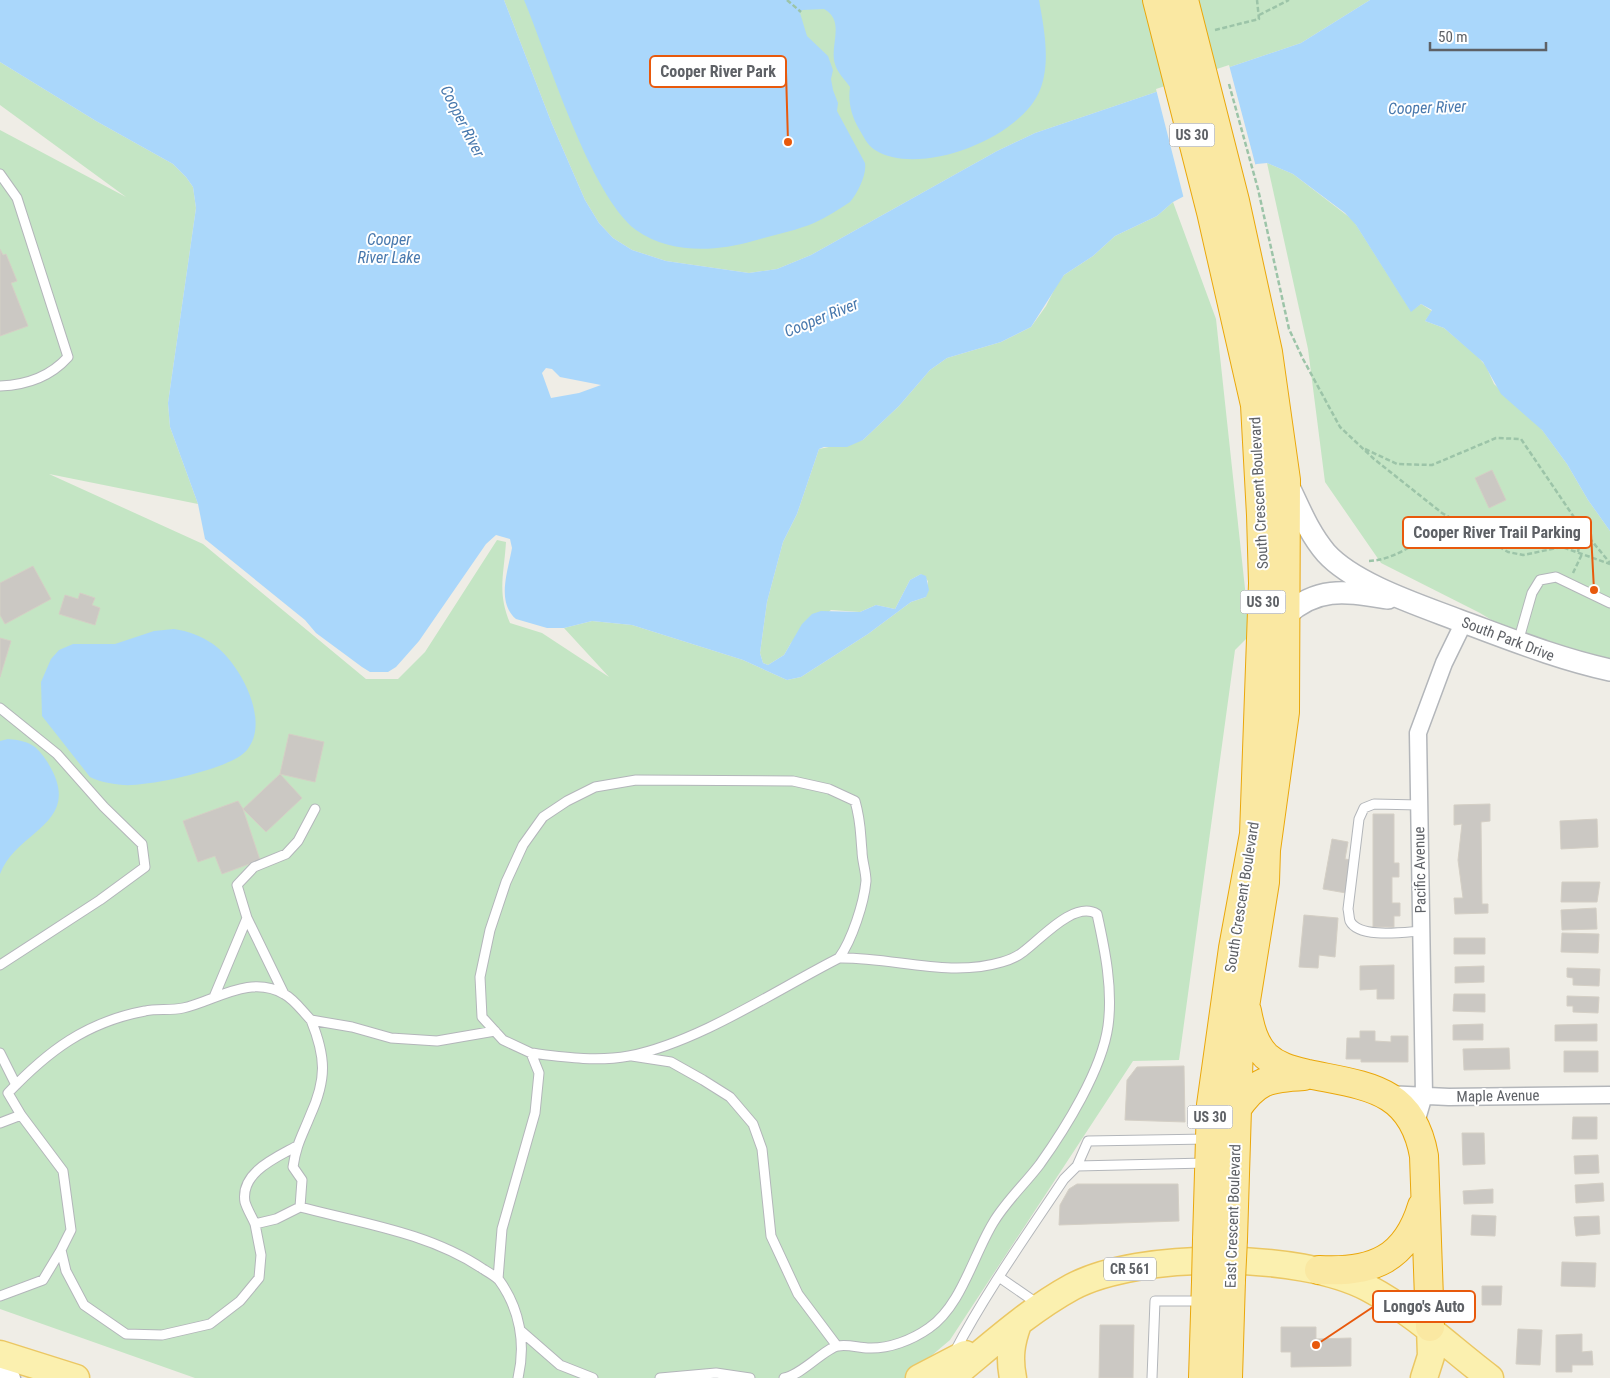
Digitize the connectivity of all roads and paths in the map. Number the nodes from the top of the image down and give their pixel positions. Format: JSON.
{"nodes":[{"id":1,"x":787,"y":0,"type":"edge"},
{"id":2,"x":1156,"y":0,"type":"edge"},
{"id":3,"x":1184,"y":0,"type":"edge"},
{"id":4,"x":1257,"y":0,"type":"edge"},
{"id":5,"x":1290,"y":0,"type":"edge"},
{"id":6,"x":801,"y":12,"type":"dead end"},
{"id":7,"x":1258,"y":16,"type":"junction"},
{"id":8,"x":1206,"y":39,"type":"junction"},
{"id":9,"x":1227,"y":77,"type":"dead end"},
{"id":10,"x":0,"y":174,"type":"edge"},
{"id":11,"x":1234,"y":201,"type":"junction"},
{"id":12,"x":0,"y":386,"type":"edge"},
{"id":13,"x":1362,"y":448,"type":"junction"},
{"id":14,"x":1286,"y":480,"type":"junction"},
{"id":15,"x":1450,"y":517,"type":"junction"},
{"id":16,"x":1582,"y":529,"type":"junction"},
{"id":17,"x":1578,"y":553,"type":"junction"},
{"id":18,"x":1582,"y":554,"type":"junction"},
{"id":19,"x":1362,"y":562,"type":"dead end"},
{"id":20,"x":1610,"y":564,"type":"edge"},
{"id":21,"x":1568,"y":583,"type":"junction"},
{"id":22,"x":1408,"y":601,"type":"junction"},
{"id":23,"x":1610,"y":603,"type":"edge"},
{"id":24,"x":1286,"y":615,"type":"junction"},
{"id":25,"x":1464,"y":622,"type":"junction"},
{"id":26,"x":1518,"y":642,"type":"junction"},
{"id":27,"x":1610,"y":670,"type":"edge"},
{"id":28,"x":0,"y":708,"type":"edge"},
{"id":29,"x":1419,"y":805,"type":"junction"},
{"id":30,"x":315,"y":809,"type":"dead end"},
{"id":31,"x":247,"y":918,"type":"junction"},
{"id":32,"x":1422,"y":931,"type":"junction"},
{"id":33,"x":839,"y":958,"type":"junction"},
{"id":34,"x":0,"y":965,"type":"edge"},
{"id":35,"x":1250,"y":965,"type":"joint"},
{"id":36,"x":284,"y":994,"type":"junction"},
{"id":37,"x":214,"y":997,"type":"junction"},
{"id":38,"x":1236,"y":999,"type":"junction"},
{"id":39,"x":311,"y":1020,"type":"junction"},
{"id":40,"x":495,"y":1031,"type":"junction"},
{"id":41,"x":0,"y":1053,"type":"edge"},
{"id":42,"x":531,"y":1053,"type":"junction"},
{"id":43,"x":629,"y":1056,"type":"junction"},
{"id":44,"x":1316,"y":1076,"type":"junction"},
{"id":45,"x":16,"y":1085,"type":"junction"},
{"id":46,"x":1386,"y":1094,"type":"junction"},
{"id":47,"x":1424,"y":1095,"type":"junction"},
{"id":48,"x":1610,"y":1095,"type":"edge"},
{"id":49,"x":1236,"y":1110,"type":"junction"},
{"id":50,"x":21,"y":1115,"type":"junction"},
{"id":51,"x":0,"y":1123,"type":"edge"},
{"id":52,"x":1415,"y":1126,"type":"junction"},
{"id":53,"x":295,"y":1147,"type":"junction"},
{"id":54,"x":1209,"y":1150,"type":"junction"},
{"id":55,"x":1077,"y":1166,"type":"junction"},
{"id":56,"x":1424,"y":1198,"type":"junction"},
{"id":57,"x":300,"y":1207,"type":"junction"},
{"id":58,"x":255,"y":1224,"type":"junction"},
{"id":59,"x":1220,"y":1240,"type":"junction"},
{"id":60,"x":61,"y":1250,"type":"junction"},
{"id":61,"x":1320,"y":1270,"type":"junction"},
{"id":62,"x":999,"y":1277,"type":"junction"},
{"id":63,"x":498,"y":1279,"type":"junction"},
{"id":64,"x":1214,"y":1288,"type":"junction"},
{"id":65,"x":0,"y":1296,"type":"edge"},
{"id":66,"x":1042,"y":1307,"type":"junction"},
{"id":67,"x":1018,"y":1324,"type":"junction"},
{"id":68,"x":1430,"y":1328,"type":"junction"},
{"id":69,"x":521,"y":1331,"type":"junction"},
{"id":70,"x":837,"y":1346,"type":"junction"},
{"id":71,"x":0,"y":1354,"type":"edge"},
{"id":72,"x":0,"y":1368,"type":"edge"},
{"id":73,"x":950,"y":1370,"type":"edge"},
{"id":74,"x":12,"y":1378,"type":"edge"},
{"id":75,"x":76,"y":1378,"type":"edge"},
{"id":76,"x":518,"y":1378,"type":"edge"},
{"id":77,"x":592,"y":1378,"type":"edge"},
{"id":78,"x":660,"y":1378,"type":"edge"},
{"id":79,"x":750,"y":1378,"type":"edge"},
{"id":80,"x":784,"y":1378,"type":"edge"},
{"id":81,"x":919,"y":1378,"type":"edge"},
{"id":82,"x":1013,"y":1378,"type":"edge"},
{"id":83,"x":1152,"y":1378,"type":"edge"},
{"id":84,"x":1203,"y":1378,"type":"edge"},
{"id":85,"x":1228,"y":1378,"type":"edge"},
{"id":86,"x":1424,"y":1378,"type":"edge"},
{"id":87,"x":1490,"y":1378,"type":"edge"}],
"edges":[{"from":1,"to":6,"type":"path"},
{"from":2,"to":11,"type":"highway","name":"South Crescent Boulevard","number":"US 30"},
{"from":3,"to":8,"type":"highway","name":"South Crescent Boulevard","number":"US 30"},
{"from":4,"to":7,"type":"path"},
{"from":5,"to":7,"type":"path"},
{"from":7,"to":8,"type":"path"},
{"from":8,"to":11,"type":"highway","name":"South Crescent Boulevard","number":"US 30"},
{"from":9,"to":11,"type":"path"},
{"from":10,"to":12,"type":"lane"},
{"from":11,"to":13,"type":"path"},
{"from":11,"to":14,"type":"highway","name":"South Crescent Boulevard","number":"US 30"},
{"from":11,"to":38,"type":"highway","name":"South Crescent Boulevard","number":"US 30"},
{"from":13,"to":15,"type":"path"},
{"from":13,"to":16,"type":"path"},
{"from":14,"to":22,"type":"street","name":"South Park Drive"},
{"from":14,"to":24,"type":"highway","name":"South Crescent Boulevard","number":"US 30"},
{"from":15,"to":17,"type":"path"},
{"from":15,"to":19,"type":"path"},
{"from":16,"to":17,"type":"path"},
{"from":16,"to":20,"type":"path"},
{"from":17,"to":18,"type":"path"},
{"from":18,"to":20,"type":"path"},
{"from":18,"to":21,"type":"path"},
{"from":21,"to":23,"type":"lane"},
{"from":21,"to":26,"type":"lane"},
{"from":22,"to":24,"type":"street","name":"South Park Drive"},
{"from":22,"to":25,"type":"street","name":"South Park Drive"},
{"from":24,"to":35,"type":"highway","name":"South Crescent Boulevard","number":"US 30"},
{"from":25,"to":26,"type":"street","name":"South Park Drive"},
{"from":25,"to":29,"type":"street","name":"Pacific Avenue"},
{"from":26,"to":27,"type":"street","name":"South Park Drive"},
{"from":28,"to":34,"type":"lane"},
{"from":29,"to":32,"type":"street","name":"Pacific Avenue"},
{"from":29,"to":32,"type":"lane"},
{"from":30,"to":31,"type":"lane"},
{"from":31,"to":36,"type":"lane"},
{"from":31,"to":37,"type":"lane"},
{"from":32,"to":47,"type":"street","name":"Pacific Avenue"},
{"from":33,"to":40,"type":"lane"},
{"from":33,"to":43,"type":"lane"},
{"from":33,"to":70,"type":"lane"},
{"from":35,"to":38,"type":"highway","name":"East Crescent Boulevard","number":"US 30"},
{"from":36,"to":37,"type":"lane"},
{"from":36,"to":39,"type":"lane"},
{"from":37,"to":45,"type":"lane"},
{"from":38,"to":44,"type":"highway"},
{"from":38,"to":49,"type":"highway","name":"East Crescent Boulevard","number":"US 30"},
{"from":38,"to":54,"type":"highway","name":"East Crescent Boulevard","number":"US 30"},
{"from":39,"to":40,"type":"lane"},
{"from":39,"to":53,"type":"lane"},
{"from":40,"to":42,"type":"lane"},
{"from":41,"to":45,"type":"lane"},
{"from":42,"to":43,"type":"lane"},
{"from":42,"to":63,"type":"lane"},
{"from":43,"to":70,"type":"lane"},
{"from":44,"to":46,"type":"highway"},
{"from":44,"to":49,"type":"highway"},
{"from":45,"to":50,"type":"lane"},
{"from":46,"to":47,"type":"street","name":"Maple Avenue"},
{"from":46,"to":52,"type":"highway"},
{"from":47,"to":48,"type":"street","name":"Maple Avenue"},
{"from":47,"to":52,"type":"street","name":"Pacific Avenue"},
{"from":49,"to":59,"type":"highway","name":"East Crescent Boulevard","number":"US 30"},
{"from":50,"to":51,"type":"lane"},
{"from":50,"to":60,"type":"lane"},
{"from":52,"to":56,"type":"highway"},
{"from":53,"to":57,"type":"lane"},
{"from":53,"to":58,"type":"lane"},
{"from":54,"to":55,"type":"lane"},
{"from":54,"to":55,"type":"lane"},
{"from":54,"to":59,"type":"highway","name":"East Crescent Boulevard","number":"US 30"},
{"from":55,"to":62,"type":"lane"},
{"from":56,"to":61,"type":"highway"},
{"from":56,"to":68,"type":"highway"},
{"from":57,"to":58,"type":"lane"},
{"from":57,"to":63,"type":"lane"},
{"from":58,"to":60,"type":"lane"},
{"from":59,"to":64,"type":"highway","name":"East Crescent Boulevard","number":"US 30","bridge":true},
{"from":60,"to":65,"type":"lane"},
{"from":61,"to":66,"type":"main road","number":"CR 561"},
{"from":61,"to":68,"type":"main road","number":"CR 561"},
{"from":62,"to":66,"type":"lane"},
{"from":62,"to":73,"type":"lane"},
{"from":63,"to":69,"type":"lane"},
{"from":64,"to":83,"type":"lane"},
{"from":64,"to":84,"type":"highway","name":"East Crescent Boulevard","number":"US 30"},
{"from":64,"to":85,"type":"highway","name":"East Crescent Boulevard","number":"US 30"},
{"from":66,"to":67,"type":"main road","number":"CR 561"},
{"from":67,"to":73,"type":"main road","number":"CR 561"},
{"from":67,"to":82,"type":"main road"},
{"from":68,"to":86,"type":"main road"},
{"from":68,"to":87,"type":"main road","number":"CR 561"},
{"from":69,"to":76,"type":"lane"},
{"from":69,"to":77,"type":"lane"},
{"from":70,"to":80,"type":"lane"},
{"from":71,"to":75,"type":"main road"},
{"from":72,"to":74,"type":"street"},
{"from":73,"to":81,"type":"main road","number":"CR 561"},
{"from":78,"to":79,"type":"lane"}]}
